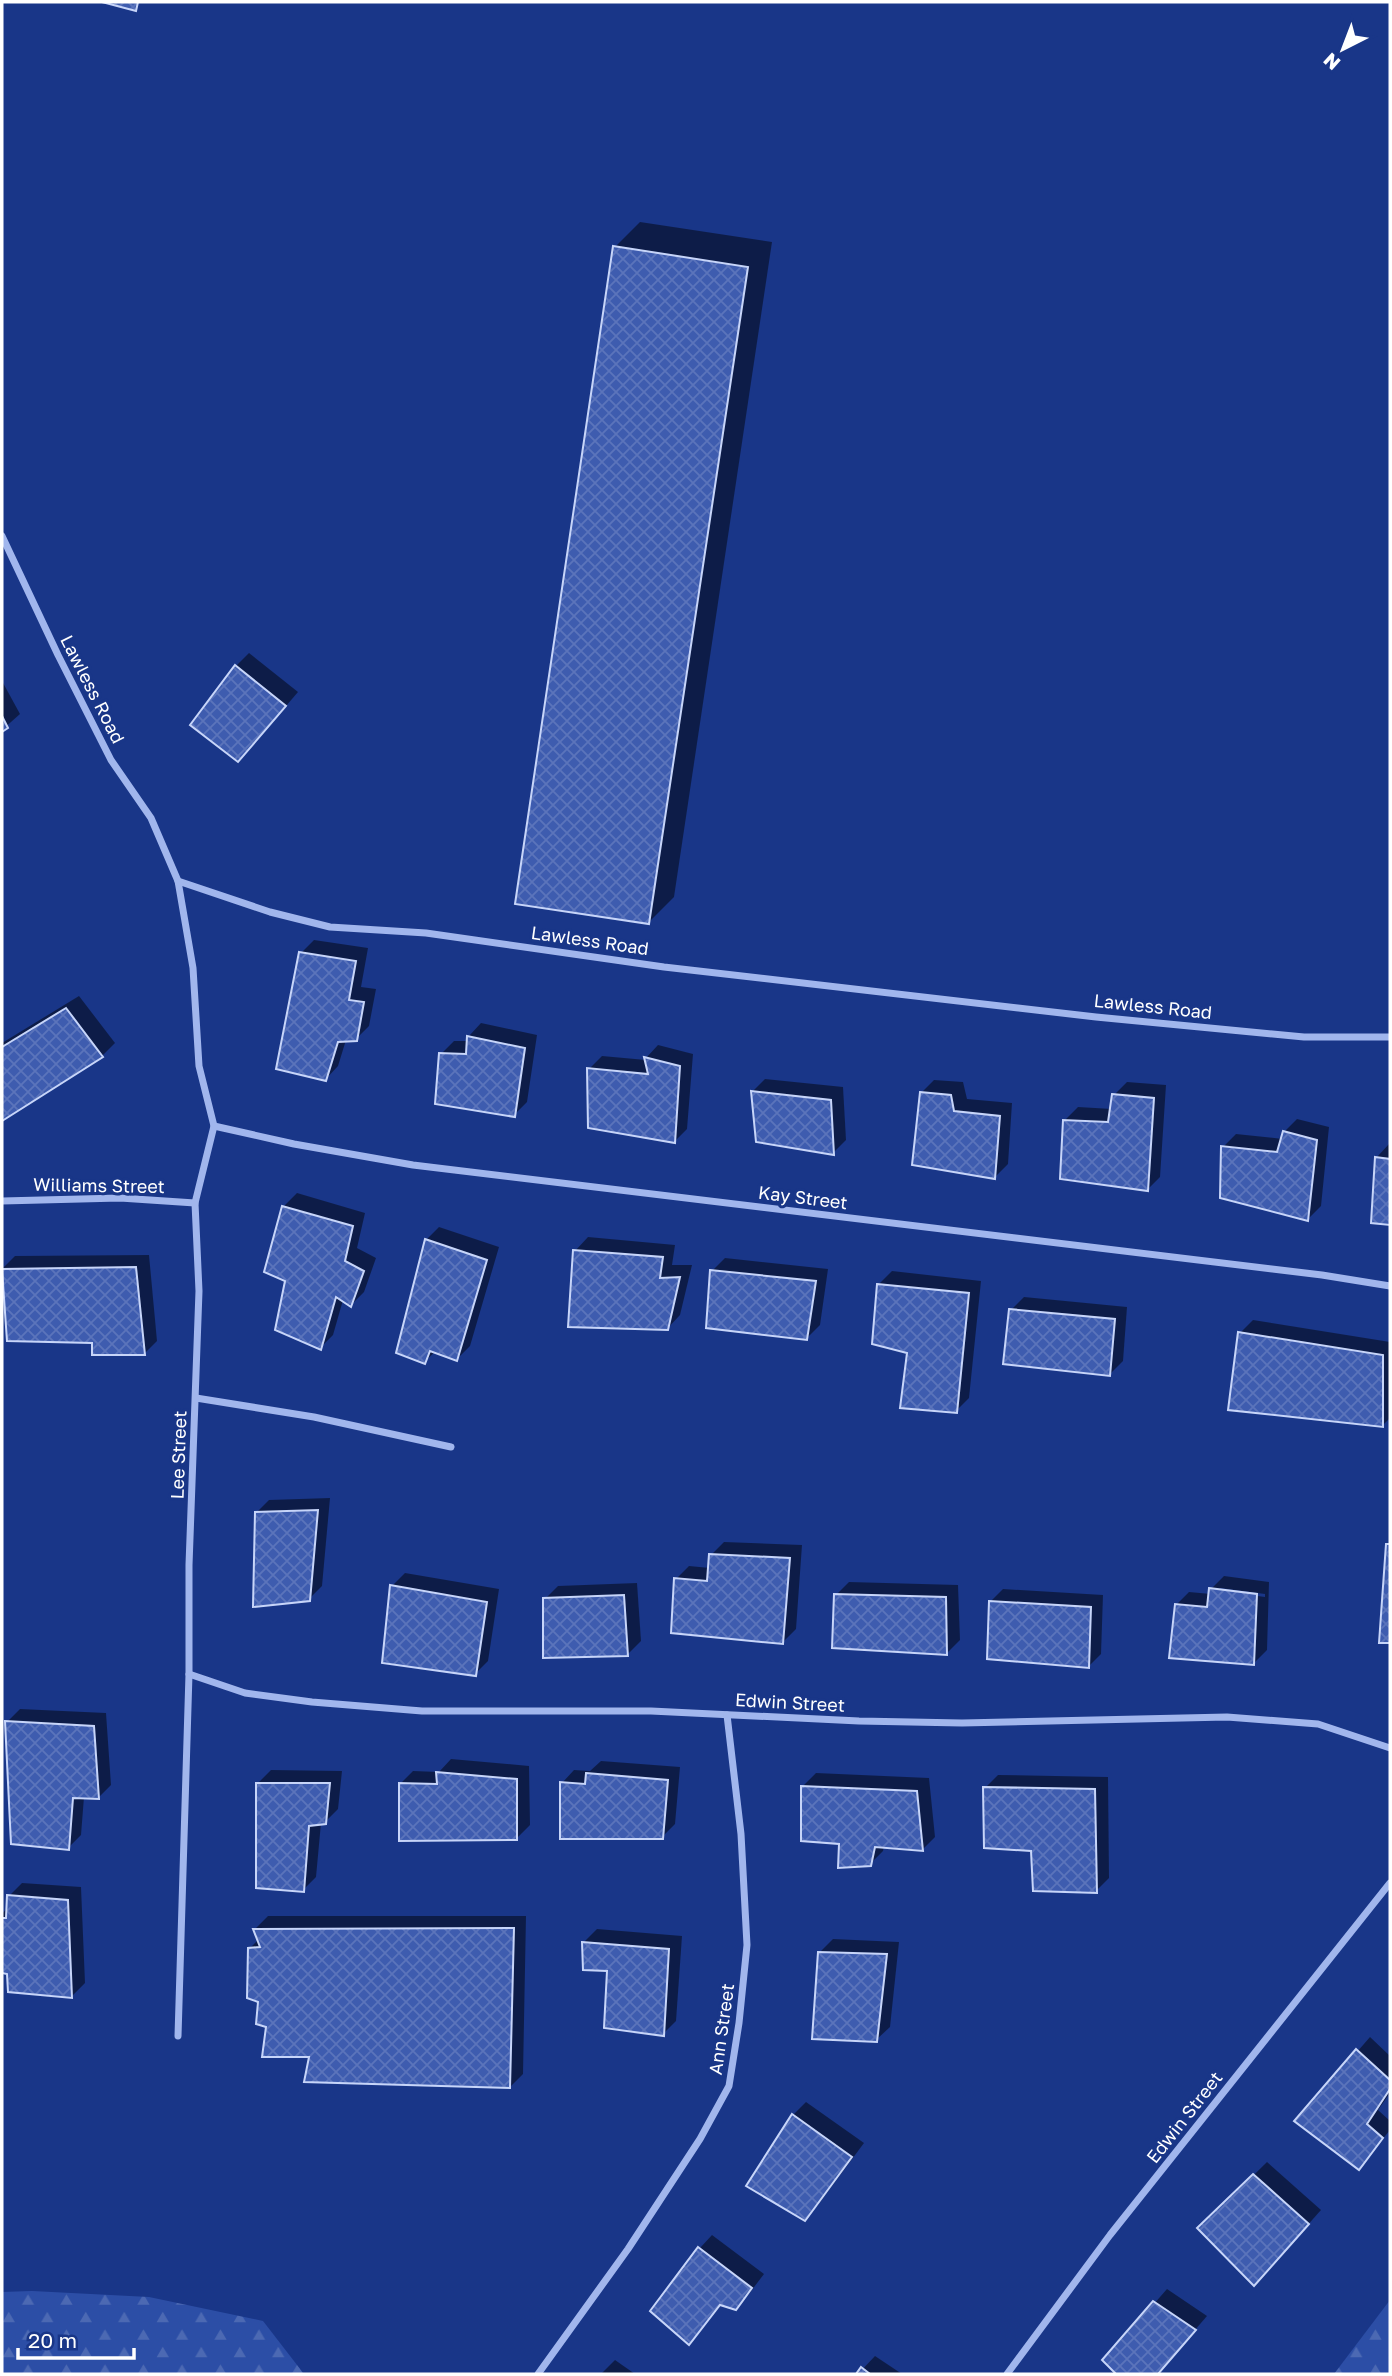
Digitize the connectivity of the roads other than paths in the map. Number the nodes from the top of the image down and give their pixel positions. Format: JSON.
{"nodes":[{"id":1,"x":2,"y":536,"type":"edge"},
{"id":2,"x":178,"y":881,"type":"junction"},
{"id":3,"x":1390,"y":1037,"type":"edge"},
{"id":4,"x":214,"y":1126,"type":"junction"},
{"id":5,"x":2,"y":1201,"type":"edge"},
{"id":6,"x":195,"y":1203,"type":"junction"},
{"id":7,"x":1390,"y":1286,"type":"edge"},
{"id":8,"x":196,"y":1398,"type":"junction"},
{"id":9,"x":451,"y":1447,"type":"dead end"},
{"id":10,"x":189,"y":1674,"type":"junction"},
{"id":11,"x":727,"y":1715,"type":"junction"},
{"id":12,"x":1390,"y":1748,"type":"edge"},
{"id":13,"x":1390,"y":1883,"type":"edge"},
{"id":14,"x":177,"y":2036,"type":"dead end"},
{"id":15,"x":538,"y":2374,"type":"edge"},
{"id":16,"x":1007,"y":2374,"type":"edge"}],
"edges":[{"from":1,"to":2,"type":"street","name":"Lawless Road"},
{"from":2,"to":3,"type":"street","name":"Lawless Road"},
{"from":2,"to":4,"type":"street","name":"Lee Street"},
{"from":4,"to":6,"type":"street","name":"Lee Street"},
{"from":4,"to":7,"type":"street","name":"Kay Street"},
{"from":5,"to":6,"type":"street","name":"Williams Street"},
{"from":6,"to":8,"type":"street","name":"Lee Street"},
{"from":8,"to":9,"type":"street"},
{"from":8,"to":10,"type":"street","name":"Lee Street"},
{"from":10,"to":11,"type":"street","name":"Edwin Street"},
{"from":10,"to":14,"type":"street","name":"Lee Street"},
{"from":11,"to":12,"type":"street","name":"Edwin Street"},
{"from":11,"to":15,"type":"street","name":"Ann Street"},
{"from":13,"to":16,"type":"street","name":"Edwin Street"}]}
